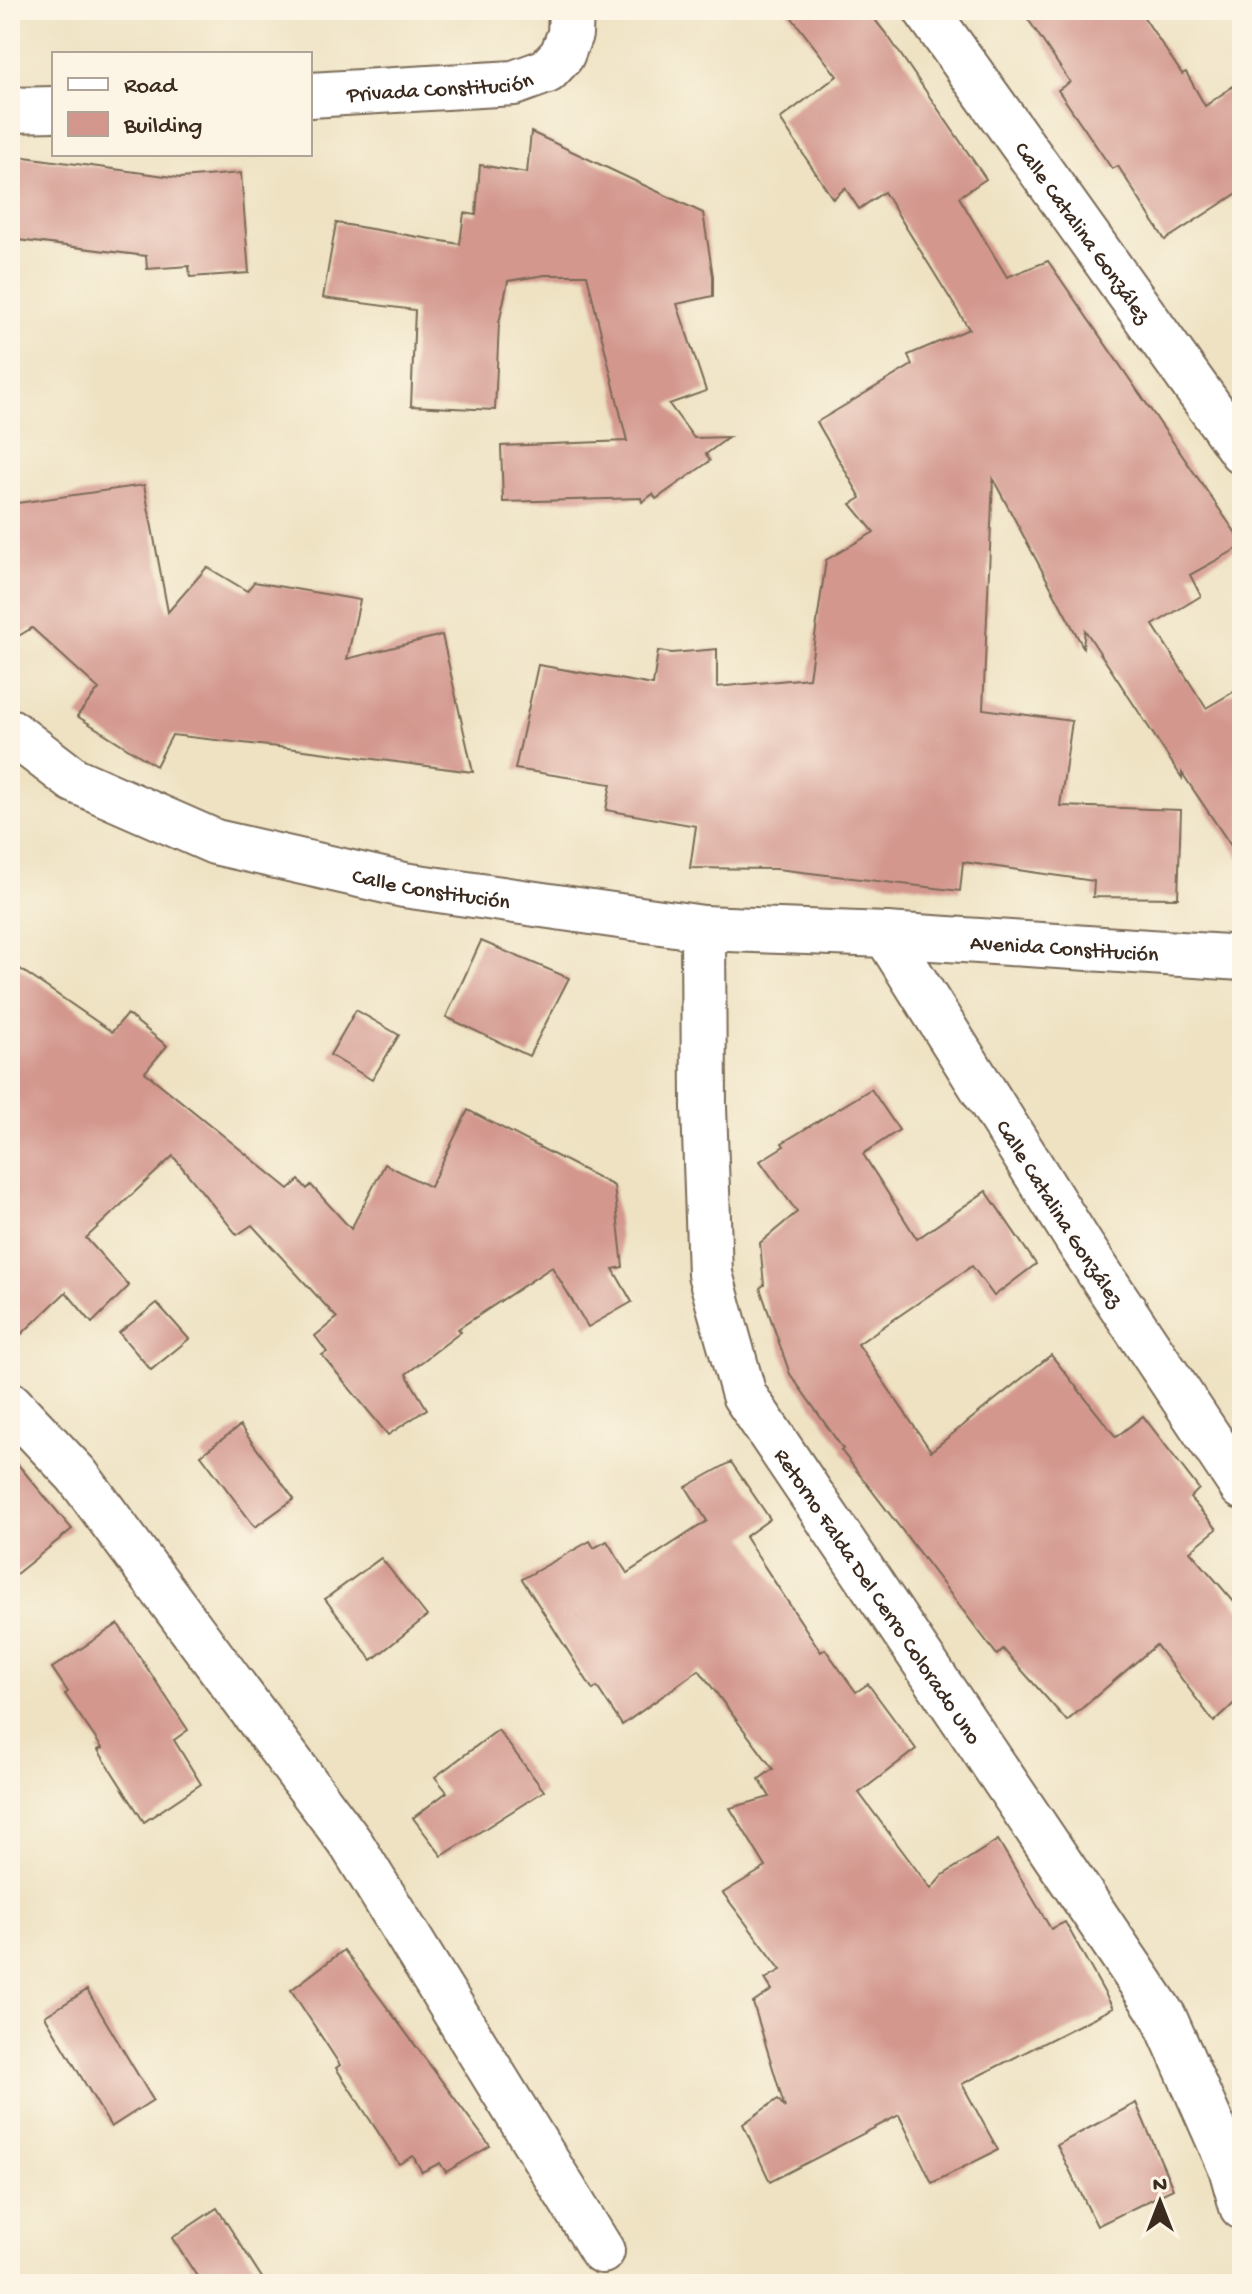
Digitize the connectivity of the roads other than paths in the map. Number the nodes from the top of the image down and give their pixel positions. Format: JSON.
{"nodes":[{"id":1,"x":571,"y":10,"type":"edge"},
{"id":2,"x":926,"y":10,"type":"edge"},
{"id":3,"x":312,"y":95,"type":"edge"},
{"id":4,"x":52,"y":109,"type":"edge"},
{"id":5,"x":10,"y":110,"type":"edge"},
{"id":6,"x":1242,"y":452,"type":"edge"},
{"id":7,"x":10,"y":731,"type":"edge"},
{"id":8,"x":703,"y":928,"type":"junction"},
{"id":9,"x":886,"y":935,"type":"junction"},
{"id":10,"x":1242,"y":958,"type":"edge"},
{"id":11,"x":10,"y":1404,"type":"edge"},
{"id":12,"x":1242,"y":1487,"type":"edge"},
{"id":13,"x":1242,"y":2207,"type":"edge"},
{"id":14,"x":602,"y":2251,"type":"dead end"}],
"edges":[{"from":1,"to":3,"type":"street","name":"Privada Constitución"},
{"from":2,"to":6,"type":"street","name":"Calle Catalina González"},
{"from":4,"to":5,"type":"street"},
{"from":7,"to":8,"type":"street","name":"Calle Constitución"},
{"from":8,"to":9,"type":"street","name":"Calle Constitución"},
{"from":8,"to":13,"type":"street","name":"Retorno Falda Del Cerro Colorado Uno"},
{"from":9,"to":10,"type":"street","name":"Avenida Constitución"},
{"from":9,"to":12,"type":"street","name":"Calle Catalina González"},
{"from":11,"to":14,"type":"street"}]}
